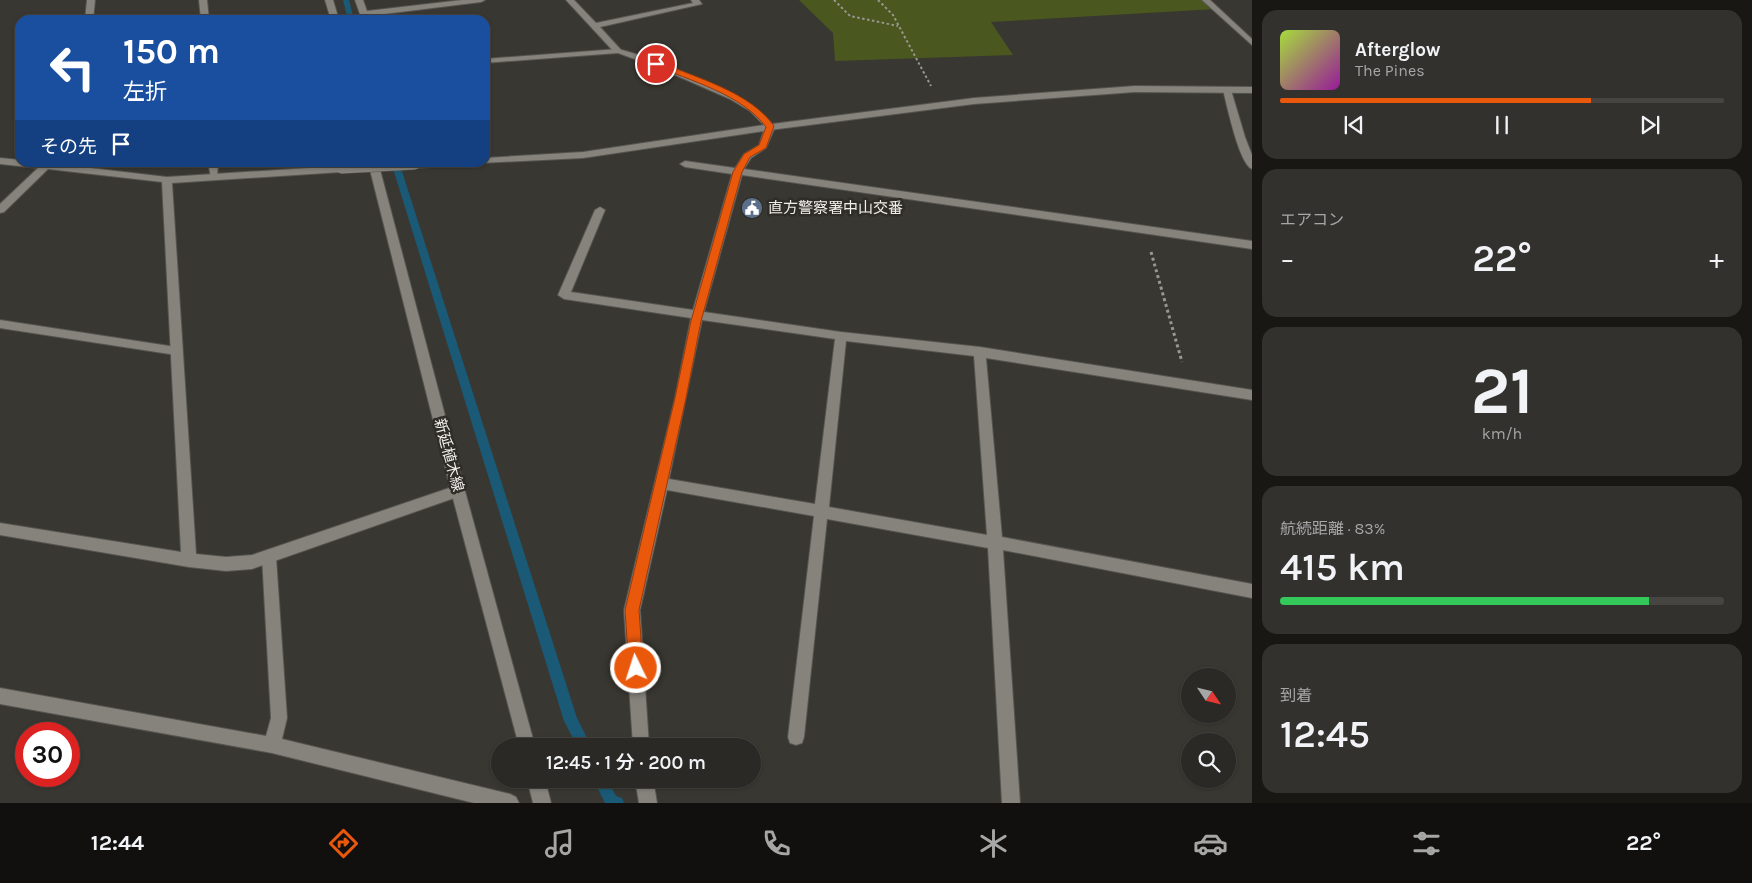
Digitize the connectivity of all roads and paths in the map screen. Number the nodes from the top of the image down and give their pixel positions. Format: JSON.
{"nodes":[{"id":1,"x":91,"y":0,"type":"edge"},
{"id":2,"x":204,"y":0,"type":"edge"},
{"id":3,"x":329,"y":0,"type":"edge"},
{"id":4,"x":360,"y":0,"type":"edge"},
{"id":5,"x":481,"y":0,"type":"edge"},
{"id":6,"x":570,"y":0,"type":"edge"},
{"id":7,"x":695,"y":0,"type":"edge"},
{"id":8,"x":834,"y":0,"type":"edge"},
{"id":9,"x":878,"y":0,"type":"edge"},
{"id":10,"x":1206,"y":0,"type":"edge"},
{"id":11,"x":90,"y":15,"type":"edge"},
{"id":12,"x":205,"y":15,"type":"edge"},
{"id":13,"x":333,"y":15,"type":"edge"},
{"id":14,"x":364,"y":15,"type":"edge"},
{"id":15,"x":379,"y":15,"type":"edge"},
{"id":16,"x":595,"y":26,"type":"junction"},
{"id":17,"x":899,"y":26,"type":"junction"},
{"id":18,"x":1252,"y":43,"type":"edge"},
{"id":19,"x":618,"y":51,"type":"junction"},
{"id":20,"x":490,"y":61,"type":"edge"},
{"id":21,"x":1227,"y":90,"type":"junction"},
{"id":22,"x":1252,"y":90,"type":"edge"},
{"id":23,"x":942,"y":105,"type":"junction"},
{"id":24,"x":770,"y":126,"type":"junction"},
{"id":25,"x":0,"y":161,"type":"edge"},
{"id":26,"x":490,"y":161,"type":"edge"},
{"id":27,"x":15,"y":163,"type":"edge"},
{"id":28,"x":685,"y":164,"type":"dead end"},
{"id":29,"x":1252,"y":166,"type":"edge"},
{"id":30,"x":45,"y":167,"type":"edge"},
{"id":31,"x":77,"y":167,"type":"edge"},
{"id":32,"x":213,"y":167,"type":"edge"},
{"id":33,"x":366,"y":167,"type":"edge"},
{"id":34,"x":374,"y":167,"type":"edge"},
{"id":35,"x":738,"y":172,"type":"junction"},
{"id":36,"x":214,"y":176,"type":"junction"},
{"id":37,"x":167,"y":180,"type":"junction"},
{"id":38,"x":0,"y":210,"type":"edge"},
{"id":39,"x":600,"y":210,"type":"dead end"},
{"id":40,"x":1145,"y":230,"type":"junction"},
{"id":41,"x":1252,"y":245,"type":"edge"},
{"id":42,"x":698,"y":315,"type":"junction"},
{"id":43,"x":0,"y":324,"type":"edge"},
{"id":44,"x":841,"y":336,"type":"junction"},
{"id":45,"x":176,"y":351,"type":"junction"},
{"id":46,"x":980,"y":352,"type":"junction"},
{"id":47,"x":1188,"y":385,"type":"junction"},
{"id":48,"x":1252,"y":394,"type":"edge"},
{"id":49,"x":661,"y":482,"type":"junction"},
{"id":50,"x":458,"y":491,"type":"junction"},
{"id":51,"x":820,"y":511,"type":"junction"},
{"id":52,"x":0,"y":529,"type":"edge"},
{"id":53,"x":995,"y":542,"type":"junction"},
{"id":54,"x":269,"y":557,"type":"junction"},
{"id":55,"x":189,"y":560,"type":"junction"},
{"id":56,"x":1252,"y":591,"type":"edge"},
{"id":57,"x":0,"y":696,"type":"edge"},
{"id":58,"x":796,"y":737,"type":"dead end"},
{"id":59,"x":525,"y":738,"type":"edge"},
{"id":60,"x":640,"y":738,"type":"edge"},
{"id":61,"x":272,"y":745,"type":"junction"},
{"id":62,"x":538,"y":788,"type":"edge"},
{"id":63,"x":646,"y":788,"type":"edge"},
{"id":64,"x":510,"y":803,"type":"edge"},
{"id":65,"x":542,"y":803,"type":"edge"},
{"id":66,"x":648,"y":803,"type":"edge"},
{"id":67,"x":1011,"y":803,"type":"edge"}],
"edges":[{"from":1,"to":11,"type":"street"},
{"from":2,"to":12,"type":"street"},
{"from":3,"to":13,"type":"street"},
{"from":4,"to":14,"type":"street"},
{"from":5,"to":15,"type":"street"},
{"from":6,"to":16,"type":"street"},
{"from":7,"to":16,"type":"street"},
{"from":8,"to":17,"type":"path"},
{"from":9,"to":17,"type":"path"},
{"from":10,"to":18,"type":"street"},
{"from":16,"to":19,"type":"street"},
{"from":17,"to":23,"type":"path"},
{"from":19,"to":20,"type":"street"},
{"from":19,"to":24,"type":"street"},
{"from":21,"to":22,"type":"street"},
{"from":21,"to":23,"type":"street"},
{"from":21,"to":29,"type":"street"},
{"from":23,"to":24,"type":"street"},
{"from":24,"to":26,"type":"street"},
{"from":24,"to":35,"type":"street"},
{"from":25,"to":27,"type":"street"},
{"from":28,"to":35,"type":"street"},
{"from":30,"to":38,"type":"street"},
{"from":31,"to":37,"type":"street"},
{"from":32,"to":36,"type":"street"},
{"from":33,"to":36,"type":"street","bridge":true},
{"from":34,"to":50,"type":"street","name":"新延植木線"},
{"from":35,"to":40,"type":"street"},
{"from":35,"to":42,"type":"street"},
{"from":36,"to":37,"type":"street"},
{"from":37,"to":45,"type":"street"},
{"from":39,"to":42,"type":"street"},
{"from":40,"to":41,"type":"street"},
{"from":40,"to":47,"type":"path"},
{"from":42,"to":44,"type":"street"},
{"from":42,"to":49,"type":"street"},
{"from":43,"to":45,"type":"street"},
{"from":44,"to":46,"type":"street"},
{"from":44,"to":51,"type":"street"},
{"from":45,"to":55,"type":"street"},
{"from":46,"to":47,"type":"street"},
{"from":46,"to":53,"type":"street"},
{"from":47,"to":48,"type":"street"},
{"from":49,"to":51,"type":"street"},
{"from":49,"to":60,"type":"street"},
{"from":50,"to":54,"type":"street"},
{"from":50,"to":59,"type":"street","name":"新延植木線"},
{"from":51,"to":53,"type":"street"},
{"from":51,"to":58,"type":"street"},
{"from":52,"to":55,"type":"street"},
{"from":53,"to":56,"type":"street"},
{"from":53,"to":67,"type":"street"},
{"from":54,"to":55,"type":"street"},
{"from":54,"to":61,"type":"street"},
{"from":57,"to":61,"type":"street"},
{"from":61,"to":64,"type":"street"},
{"from":62,"to":65,"type":"street"},
{"from":63,"to":66,"type":"street"}]}
